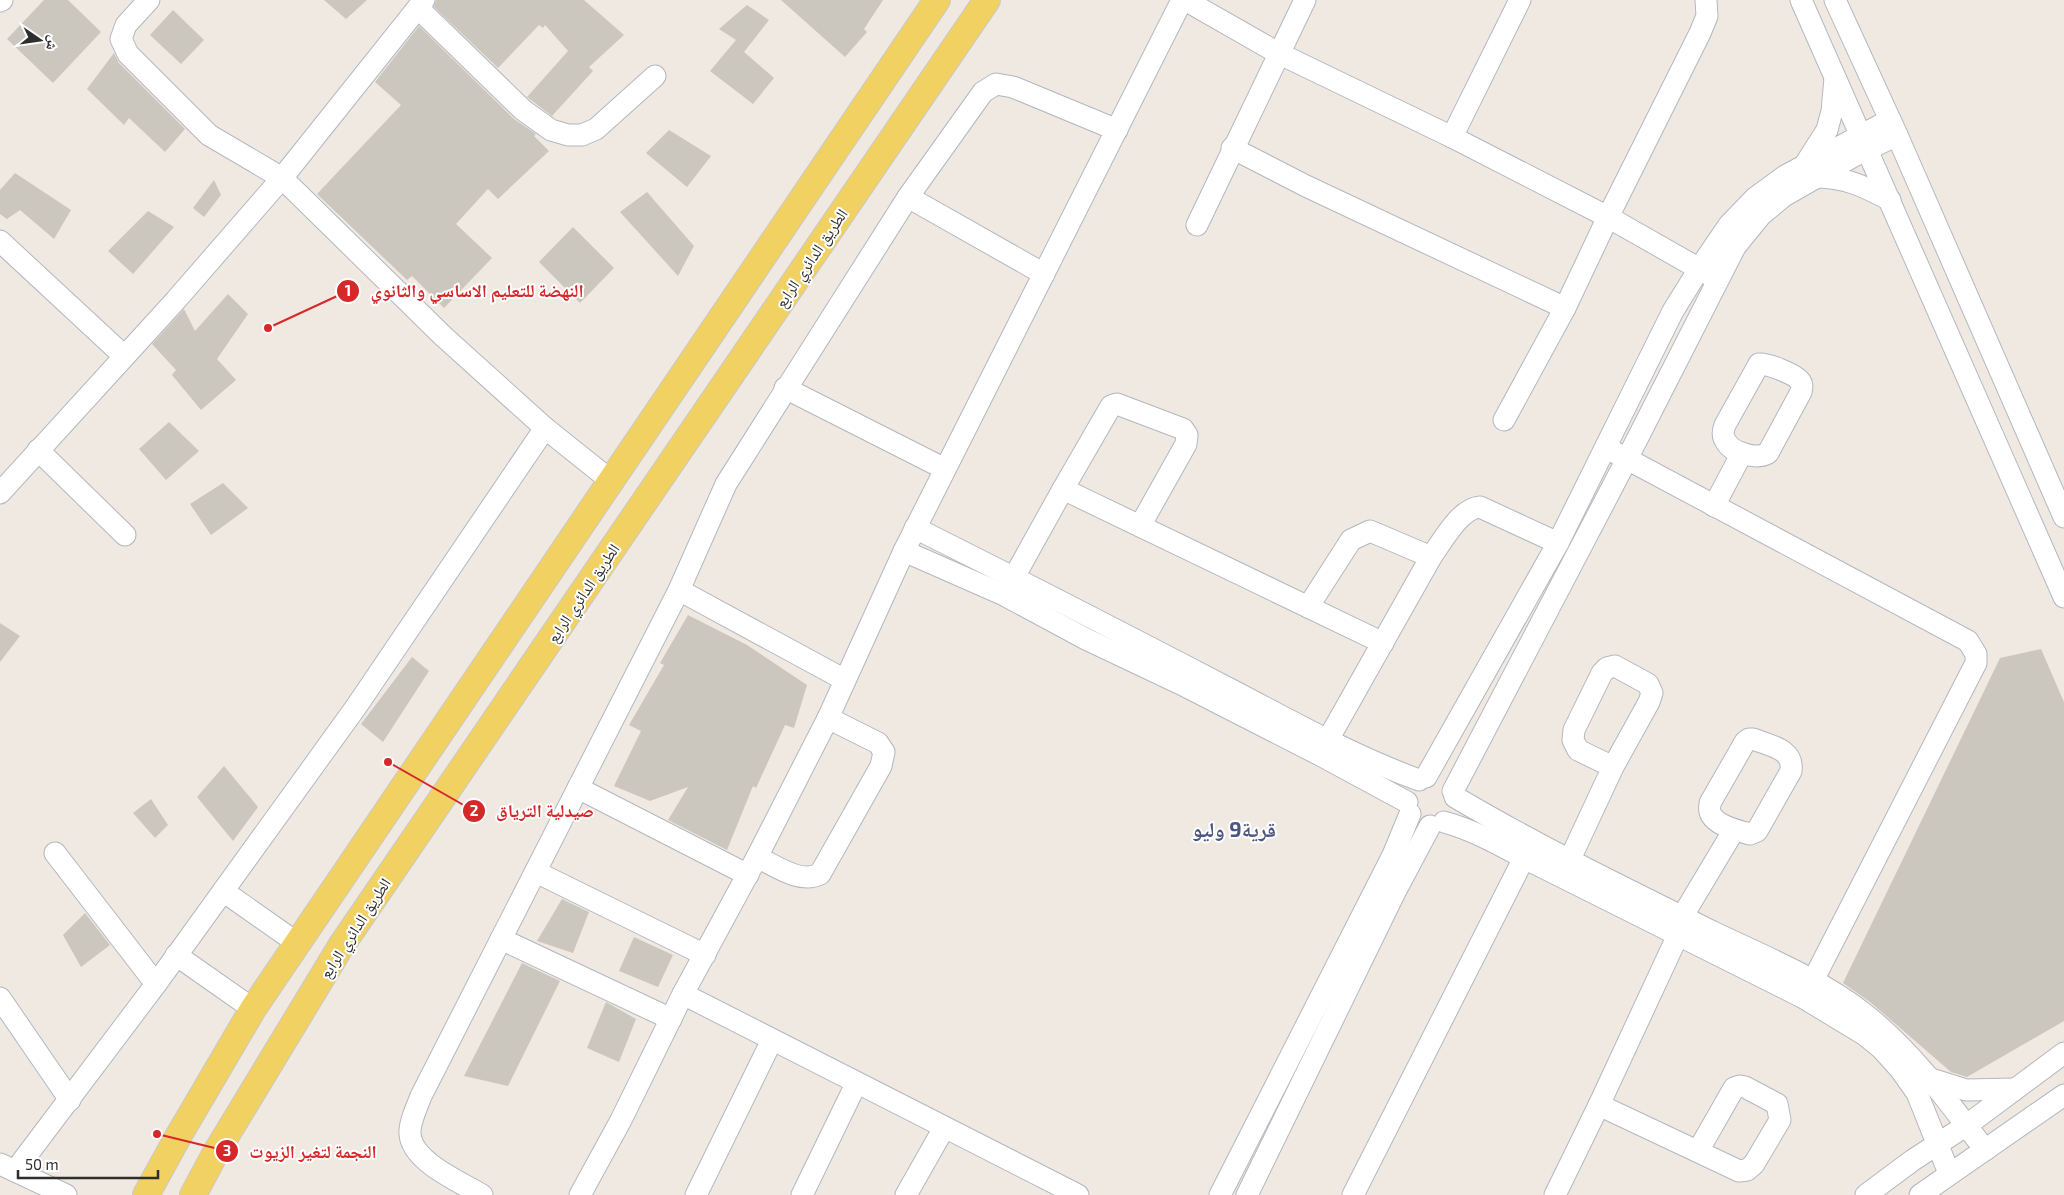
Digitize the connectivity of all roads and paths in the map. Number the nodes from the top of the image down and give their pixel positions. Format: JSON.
{"nodes":[{"id":1,"x":149,"y":0,"type":"edge"},
{"id":2,"x":937,"y":0,"type":"edge"},
{"id":3,"x":987,"y":0,"type":"edge"},
{"id":4,"x":1184,"y":0,"type":"edge"},
{"id":5,"x":1305,"y":0,"type":"edge"},
{"id":6,"x":1520,"y":0,"type":"edge"},
{"id":7,"x":1706,"y":0,"type":"edge"},
{"id":8,"x":1801,"y":0,"type":"edge"},
{"id":9,"x":1836,"y":0,"type":"edge"},
{"id":10,"x":421,"y":4,"type":"edge"},
{"id":11,"x":1278,"y":53,"type":"junction"},
{"id":12,"x":655,"y":76,"type":"dead end"},
{"id":13,"x":1835,"y":78,"type":"junction"},
{"id":14,"x":1894,"y":128,"type":"junction"},
{"id":15,"x":1117,"y":130,"type":"junction"},
{"id":16,"x":1452,"y":137,"type":"junction"},
{"id":17,"x":1864,"y":142,"type":"junction"},
{"id":18,"x":1232,"y":148,"type":"junction"},
{"id":19,"x":1811,"y":171,"type":"junction"},
{"id":20,"x":282,"y":178,"type":"junction"},
{"id":21,"x":908,"y":197,"type":"junction"},
{"id":22,"x":1890,"y":200,"type":"junction"},
{"id":23,"x":1608,"y":217,"type":"junction"},
{"id":24,"x":1196,"y":225,"type":"dead end"},
{"id":25,"x":0,"y":241,"type":"edge"},
{"id":26,"x":1699,"y":269,"type":"junction"},
{"id":27,"x":1044,"y":274,"type":"junction"},
{"id":28,"x":1718,"y":278,"type":"junction"},
{"id":29,"x":1565,"y":308,"type":"junction"},
{"id":30,"x":124,"y":356,"type":"junction"},
{"id":31,"x":786,"y":388,"type":"junction"},
{"id":32,"x":1504,"y":420,"type":"dead end"},
{"id":33,"x":545,"y":428,"type":"junction"},
{"id":34,"x":1606,"y":448,"type":"junction"},
{"id":35,"x":38,"y":450,"type":"junction"},
{"id":36,"x":1742,"y":453,"type":"dead end"},
{"id":37,"x":1627,"y":460,"type":"junction"},
{"id":38,"x":946,"y":468,"type":"junction"},
{"id":39,"x":610,"y":480,"type":"junction"},
{"id":40,"x":1063,"y":489,"type":"junction"},
{"id":41,"x":0,"y":493,"type":"edge"},
{"id":42,"x":1714,"y":506,"type":"junction"},
{"id":43,"x":2062,"y":507,"type":"edge"},
{"id":44,"x":1140,"y":526,"type":"junction"},
{"id":45,"x":915,"y":528,"type":"junction"},
{"id":46,"x":126,"y":535,"type":"dead end"},
{"id":47,"x":1558,"y":542,"type":"junction"},
{"id":48,"x":904,"y":551,"type":"junction"},
{"id":49,"x":1431,"y":557,"type":"junction"},
{"id":50,"x":1009,"y":586,"type":"junction"},
{"id":51,"x":679,"y":590,"type":"junction"},
{"id":52,"x":2064,"y":597,"type":"edge"},
{"id":53,"x":1308,"y":607,"type":"junction"},
{"id":54,"x":1383,"y":643,"type":"junction"},
{"id":55,"x":846,"y":680,"type":"junction"},
{"id":56,"x":828,"y":718,"type":"junction"},
{"id":57,"x":1324,"y":747,"type":"junction"},
{"id":58,"x":1613,"y":767,"type":"junction"},
{"id":59,"x":1422,"y":779,"type":"junction"},
{"id":60,"x":578,"y":788,"type":"junction"},
{"id":61,"x":1454,"y":794,"type":"junction"},
{"id":62,"x":1408,"y":808,"type":"junction"},
{"id":63,"x":1437,"y":824,"type":"junction"},
{"id":64,"x":1734,"y":830,"type":"junction"},
{"id":65,"x":55,"y":853,"type":"dead end"},
{"id":66,"x":1524,"y":858,"type":"junction"},
{"id":67,"x":1570,"y":859,"type":"junction"},
{"id":68,"x":753,"y":866,"type":"junction"},
{"id":69,"x":536,"y":872,"type":"junction"},
{"id":70,"x":223,"y":891,"type":"junction"},
{"id":71,"x":1680,"y":926,"type":"junction"},
{"id":72,"x":501,"y":939,"type":"junction"},
{"id":73,"x":297,"y":944,"type":"junction"},
{"id":74,"x":176,"y":955,"type":"junction"},
{"id":75,"x":705,"y":955,"type":"junction"},
{"id":76,"x":156,"y":984,"type":"junction"},
{"id":77,"x":1808,"y":989,"type":"junction"},
{"id":78,"x":683,"y":994,"type":"junction"},
{"id":79,"x":0,"y":998,"type":"edge"},
{"id":80,"x":252,"y":1009,"type":"junction"},
{"id":81,"x":671,"y":1019,"type":"junction"},
{"id":82,"x":772,"y":1040,"type":"junction"},
{"id":83,"x":2064,"y":1053,"type":"edge"},
{"id":84,"x":856,"y":1084,"type":"junction"},
{"id":85,"x":1924,"y":1086,"type":"junction"},
{"id":86,"x":2015,"y":1089,"type":"junction"},
{"id":87,"x":2064,"y":1095,"type":"edge"},
{"id":88,"x":70,"y":1100,"type":"junction"},
{"id":89,"x":1599,"y":1105,"type":"junction"},
{"id":90,"x":1966,"y":1125,"type":"junction"},
{"id":91,"x":944,"y":1128,"type":"junction"},
{"id":92,"x":1939,"y":1144,"type":"junction"},
{"id":93,"x":1985,"y":1150,"type":"junction"},
{"id":94,"x":1698,"y":1151,"type":"dead end"},
{"id":95,"x":1913,"y":1160,"type":"junction"},
{"id":96,"x":7,"y":1168,"type":"edge"},
{"id":97,"x":1950,"y":1173,"type":"junction"},
{"id":98,"x":66,"y":1195,"type":"edge"},
{"id":99,"x":146,"y":1195,"type":"edge"},
{"id":100,"x":194,"y":1195,"type":"edge"},
{"id":101,"x":482,"y":1195,"type":"edge"},
{"id":102,"x":580,"y":1195,"type":"edge"},
{"id":103,"x":696,"y":1195,"type":"edge"},
{"id":104,"x":802,"y":1195,"type":"edge"},
{"id":105,"x":906,"y":1195,"type":"edge"},
{"id":106,"x":1078,"y":1195,"type":"edge"},
{"id":107,"x":1220,"y":1195,"type":"edge"},
{"id":108,"x":1247,"y":1195,"type":"edge"},
{"id":109,"x":1353,"y":1195,"type":"edge"},
{"id":110,"x":1554,"y":1195,"type":"edge"},
{"id":111,"x":1866,"y":1195,"type":"edge"},
{"id":112,"x":1920,"y":1195,"type":"edge"}],
"edges":[{"from":1,"to":20,"type":"street"},
{"from":2,"to":39,"type":"main road"},
{"from":3,"to":100,"type":"main road","name":"الطريق الدائري الرابع"},
{"from":4,"to":11,"type":"street"},
{"from":4,"to":15,"type":"street"},
{"from":5,"to":11,"type":"street"},
{"from":6,"to":16,"type":"street"},
{"from":7,"to":23,"type":"street"},
{"from":8,"to":13,"type":"street"},
{"from":9,"to":14,"type":"street"},
{"from":10,"to":12,"type":"street"},
{"from":10,"to":20,"type":"street"},
{"from":11,"to":16,"type":"street"},
{"from":11,"to":18,"type":"street"},
{"from":13,"to":17,"type":"street"},
{"from":13,"to":19,"type":"street"},
{"from":14,"to":17,"type":"street"},
{"from":14,"to":43,"type":"street"},
{"from":15,"to":21,"type":"street"},
{"from":15,"to":27,"type":"street"},
{"from":16,"to":23,"type":"street"},
{"from":17,"to":19,"type":"street"},
{"from":17,"to":22,"type":"street"},
{"from":18,"to":24,"type":"street"},
{"from":18,"to":29,"type":"street"},
{"from":19,"to":22,"type":"street"},
{"from":19,"to":26,"type":"street"},
{"from":19,"to":28,"type":"street"},
{"from":20,"to":30,"type":"street"},
{"from":20,"to":33,"type":"street"},
{"from":21,"to":27,"type":"street"},
{"from":21,"to":31,"type":"street"},
{"from":22,"to":52,"type":"street"},
{"from":23,"to":26,"type":"street"},
{"from":23,"to":29,"type":"street"},
{"from":25,"to":30,"type":"street"},
{"from":26,"to":28,"type":"street"},
{"from":26,"to":34,"type":"street"},
{"from":27,"to":38,"type":"street"},
{"from":28,"to":37,"type":"street"},
{"from":29,"to":32,"type":"street"},
{"from":30,"to":35,"type":"street"},
{"from":31,"to":38,"type":"street"},
{"from":31,"to":51,"type":"street"},
{"from":33,"to":39,"type":"street"},
{"from":33,"to":70,"type":"street"},
{"from":34,"to":37,"type":"street"},
{"from":34,"to":47,"type":"street"},
{"from":35,"to":41,"type":"street"},
{"from":35,"to":46,"type":"street"},
{"from":36,"to":42,"type":"street"},
{"from":37,"to":42,"type":"street"},
{"from":37,"to":61,"type":"street"},
{"from":38,"to":45,"type":"street"},
{"from":39,"to":73,"type":"main road"},
{"from":40,"to":44,"type":"street"},
{"from":40,"to":44,"type":"street"},
{"from":40,"to":50,"type":"street"},
{"from":42,"to":77,"type":"street"},
{"from":44,"to":53,"type":"street"},
{"from":45,"to":48,"type":"street"},
{"from":45,"to":50,"type":"street"},
{"from":47,"to":49,"type":"street"},
{"from":47,"to":59,"type":"street"},
{"from":48,"to":50,"type":"street"},
{"from":48,"to":55,"type":"street"},
{"from":49,"to":53,"type":"street"},
{"from":49,"to":54,"type":"street"},
{"from":50,"to":57,"type":"street"},
{"from":51,"to":55,"type":"street"},
{"from":51,"to":60,"type":"street"},
{"from":53,"to":54,"type":"street"},
{"from":54,"to":57,"type":"street"},
{"from":55,"to":56,"type":"street"},
{"from":56,"to":68,"type":"street"},
{"from":56,"to":68,"type":"street"},
{"from":57,"to":59,"type":"street"},
{"from":57,"to":62,"type":"street"},
{"from":58,"to":58,"type":"street"},
{"from":58,"to":67,"type":"street"},
{"from":59,"to":61,"type":"street"},
{"from":59,"to":62,"type":"street"},
{"from":60,"to":68,"type":"street"},
{"from":60,"to":69,"type":"street"},
{"from":61,"to":63,"type":"street"},
{"from":61,"to":67,"type":"street"},
{"from":62,"to":63,"type":"street"},
{"from":62,"to":107,"type":"street"},
{"from":63,"to":66,"type":"street"},
{"from":63,"to":108,"type":"street"},
{"from":64,"to":64,"type":"street"},
{"from":64,"to":71,"type":"street"},
{"from":65,"to":76,"type":"street"},
{"from":66,"to":71,"type":"street"},
{"from":66,"to":109,"type":"street"},
{"from":67,"to":71,"type":"street"},
{"from":68,"to":75,"type":"street"},
{"from":69,"to":72,"type":"street"},
{"from":69,"to":75,"type":"street"},
{"from":70,"to":73,"type":"street"},
{"from":70,"to":74,"type":"street"},
{"from":71,"to":77,"type":"street"},
{"from":71,"to":89,"type":"street"},
{"from":72,"to":81,"type":"street"},
{"from":72,"to":101,"type":"street"},
{"from":73,"to":80,"type":"main road"},
{"from":74,"to":76,"type":"street"},
{"from":74,"to":80,"type":"street"},
{"from":75,"to":78,"type":"street"},
{"from":76,"to":88,"type":"street"},
{"from":77,"to":85,"type":"street"},
{"from":78,"to":81,"type":"street"},
{"from":78,"to":82,"type":"street"},
{"from":79,"to":88,"type":"street"},
{"from":80,"to":99,"type":"main road"},
{"from":81,"to":102,"type":"street"},
{"from":82,"to":84,"type":"street"},
{"from":82,"to":103,"type":"street"},
{"from":83,"to":86,"type":"street"},
{"from":84,"to":91,"type":"street"},
{"from":84,"to":104,"type":"street"},
{"from":85,"to":86,"type":"street"},
{"from":85,"to":90,"type":"street"},
{"from":85,"to":92,"type":"street"},
{"from":85,"to":95,"type":"street"},
{"from":86,"to":90,"type":"street"},
{"from":87,"to":93,"type":"street"},
{"from":88,"to":96,"type":"street"},
{"from":89,"to":94,"type":"street"},
{"from":89,"to":110,"type":"street"},
{"from":90,"to":92,"type":"street"},
{"from":90,"to":93,"type":"street"},
{"from":91,"to":105,"type":"street"},
{"from":91,"to":106,"type":"street"},
{"from":92,"to":95,"type":"street"},
{"from":92,"to":97,"type":"street"},
{"from":93,"to":97,"type":"street"},
{"from":95,"to":111,"type":"street"},
{"from":96,"to":98,"type":"street"},
{"from":97,"to":112,"type":"street"}]}
